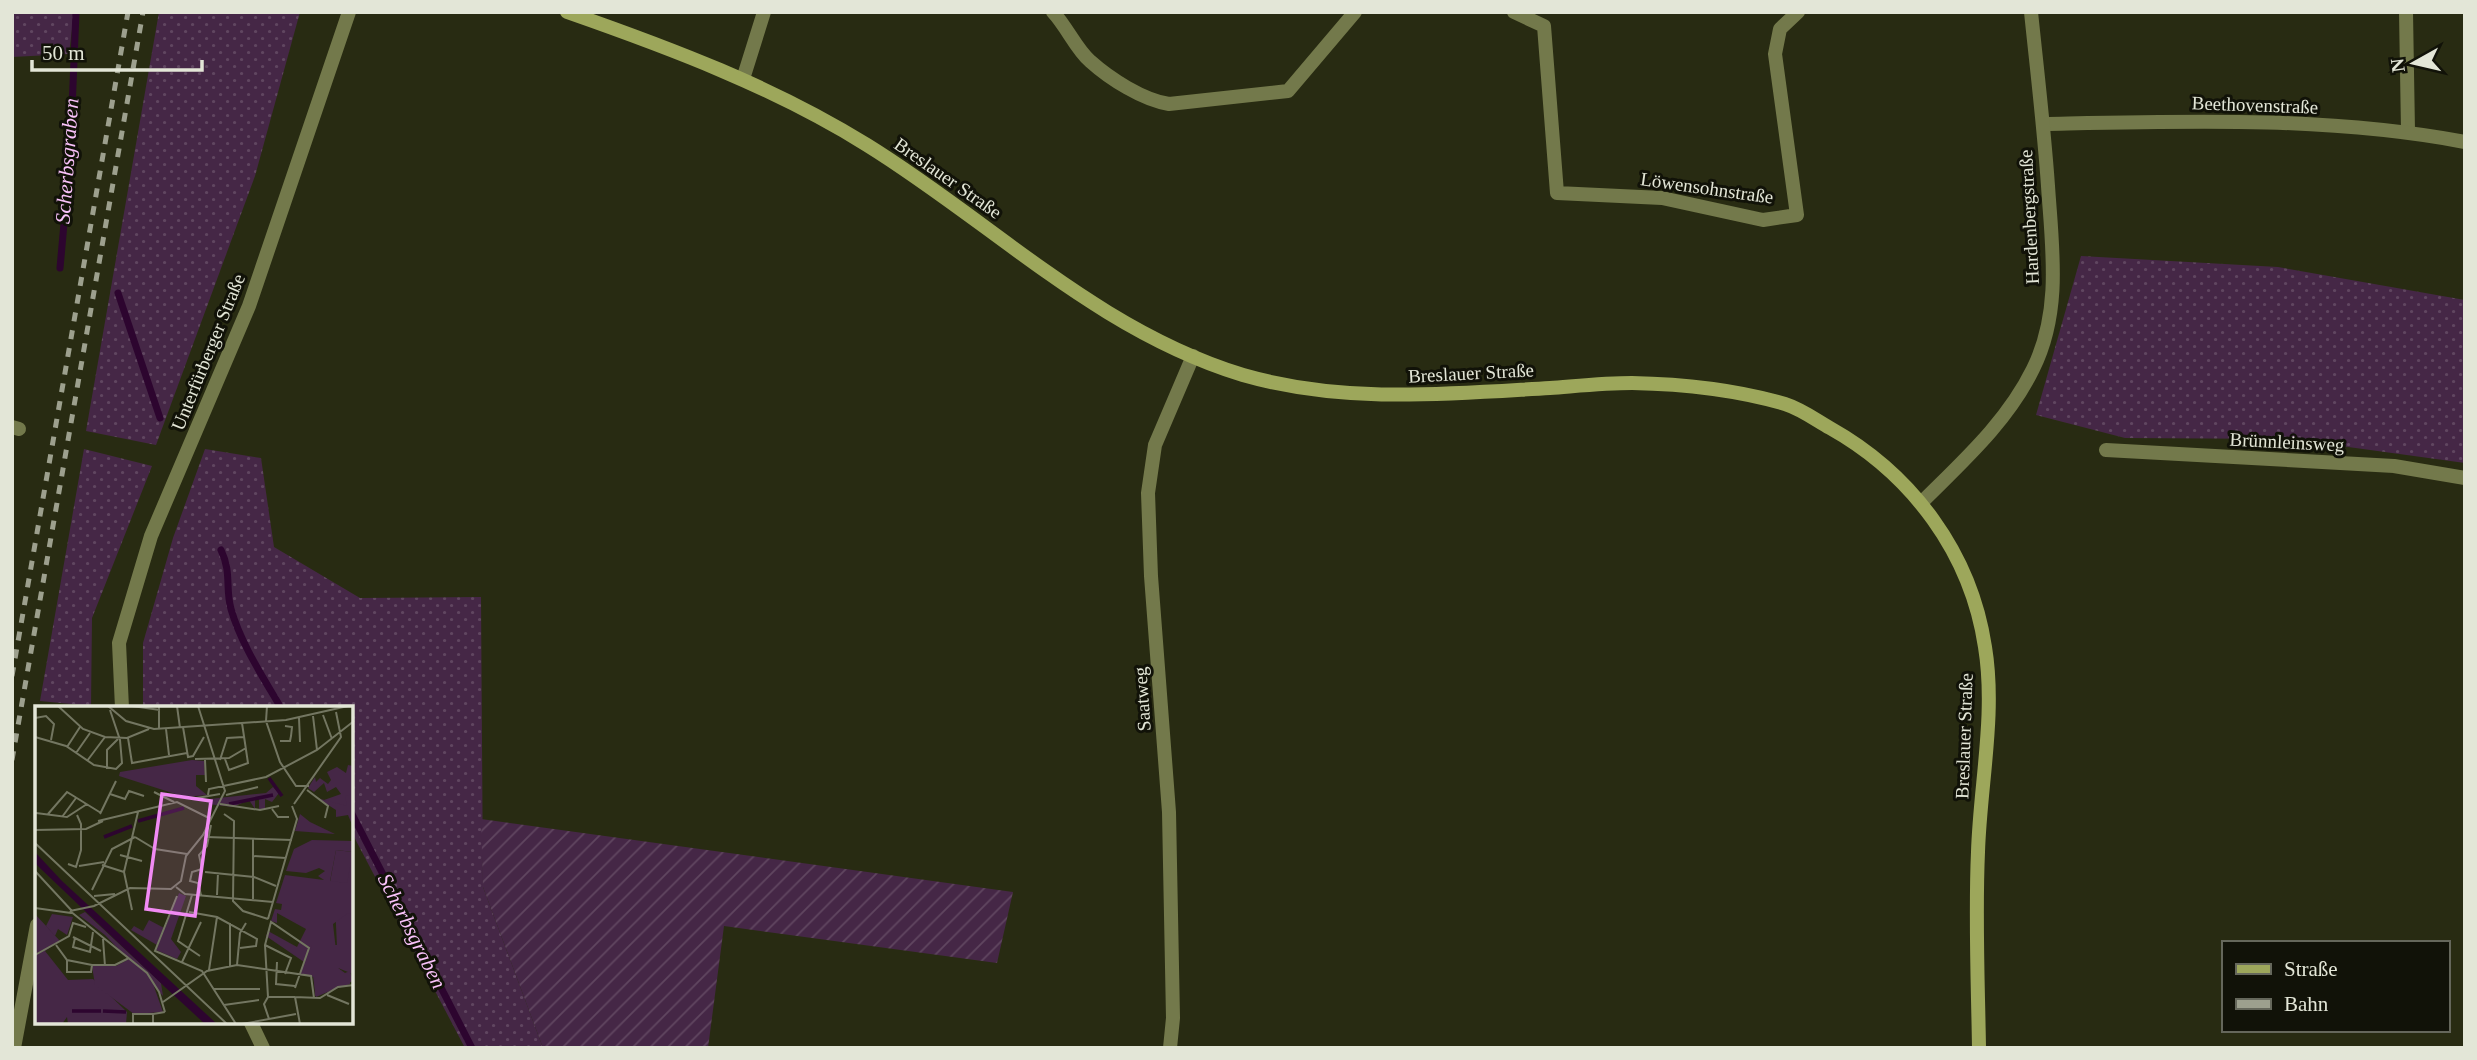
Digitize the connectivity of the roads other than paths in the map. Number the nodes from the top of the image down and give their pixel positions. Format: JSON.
{"nodes":[{"id":1,"x":349,"y":12,"type":"edge"},
{"id":2,"x":567,"y":12,"type":"edge"},
{"id":3,"x":764,"y":12,"type":"edge"},
{"id":4,"x":1053,"y":12,"type":"edge"},
{"id":5,"x":1355,"y":12,"type":"edge"},
{"id":6,"x":1514,"y":12,"type":"edge"},
{"id":7,"x":1798,"y":12,"type":"edge"},
{"id":8,"x":2031,"y":12,"type":"edge"},
{"id":9,"x":2406,"y":12,"type":"edge"},
{"id":10,"x":743,"y":79,"type":"junction"},
{"id":11,"x":2043,"y":124,"type":"junction"},
{"id":12,"x":2408,"y":131,"type":"junction"},
{"id":13,"x":2465,"y":142,"type":"edge"},
{"id":14,"x":1193,"y":356,"type":"junction"},
{"id":15,"x":2106,"y":450,"type":"dead end"},
{"id":16,"x":2465,"y":478,"type":"edge"},
{"id":17,"x":1922,"y":502,"type":"junction"},
{"id":18,"x":122,"y":706,"type":"edge"},
{"id":19,"x":35,"y":936,"type":"edge"},
{"id":20,"x":1978,"y":1004,"type":"junction"},
{"id":21,"x":252,"y":1025,"type":"edge"},
{"id":22,"x":14,"y":1048,"type":"edge"},
{"id":23,"x":263,"y":1048,"type":"edge"},
{"id":24,"x":1170,"y":1048,"type":"edge"},
{"id":25,"x":1979,"y":1048,"type":"edge"},
{"id":26,"x":1986,"y":1048,"type":"edge"}],
"edges":[{"from":1,"to":18,"type":"street","name":"Unterfürberger Straße"},
{"from":2,"to":10,"type":"main road","name":"Breslauer Straße"},
{"from":3,"to":10,"type":"street"},
{"from":4,"to":5,"type":"street"},
{"from":6,"to":7,"type":"street","name":"Löwensohnstraße"},
{"from":8,"to":11,"type":"street","name":"Hardenbergstraße"},
{"from":9,"to":12,"type":"street"},
{"from":10,"to":14,"type":"main road","name":"Breslauer Straße"},
{"from":11,"to":12,"type":"street","name":"Beethovenstraße"},
{"from":11,"to":17,"type":"street","name":"Hardenbergstraße"},
{"from":12,"to":13,"type":"street","name":"Beethovenstraße"},
{"from":14,"to":17,"type":"main road","name":"Breslauer Straße"},
{"from":14,"to":24,"type":"street","name":"Saatweg"},
{"from":15,"to":16,"type":"street","name":"Brünnleinsweg"},
{"from":17,"to":20,"type":"main road","name":"Breslauer Straße"},
{"from":19,"to":22,"type":"street"},
{"from":20,"to":25,"type":"main road","name":"Breslauer Straße"},
{"from":20,"to":26,"type":"main road","name":"Breslauer Straße"},
{"from":21,"to":23,"type":"street"}]}
